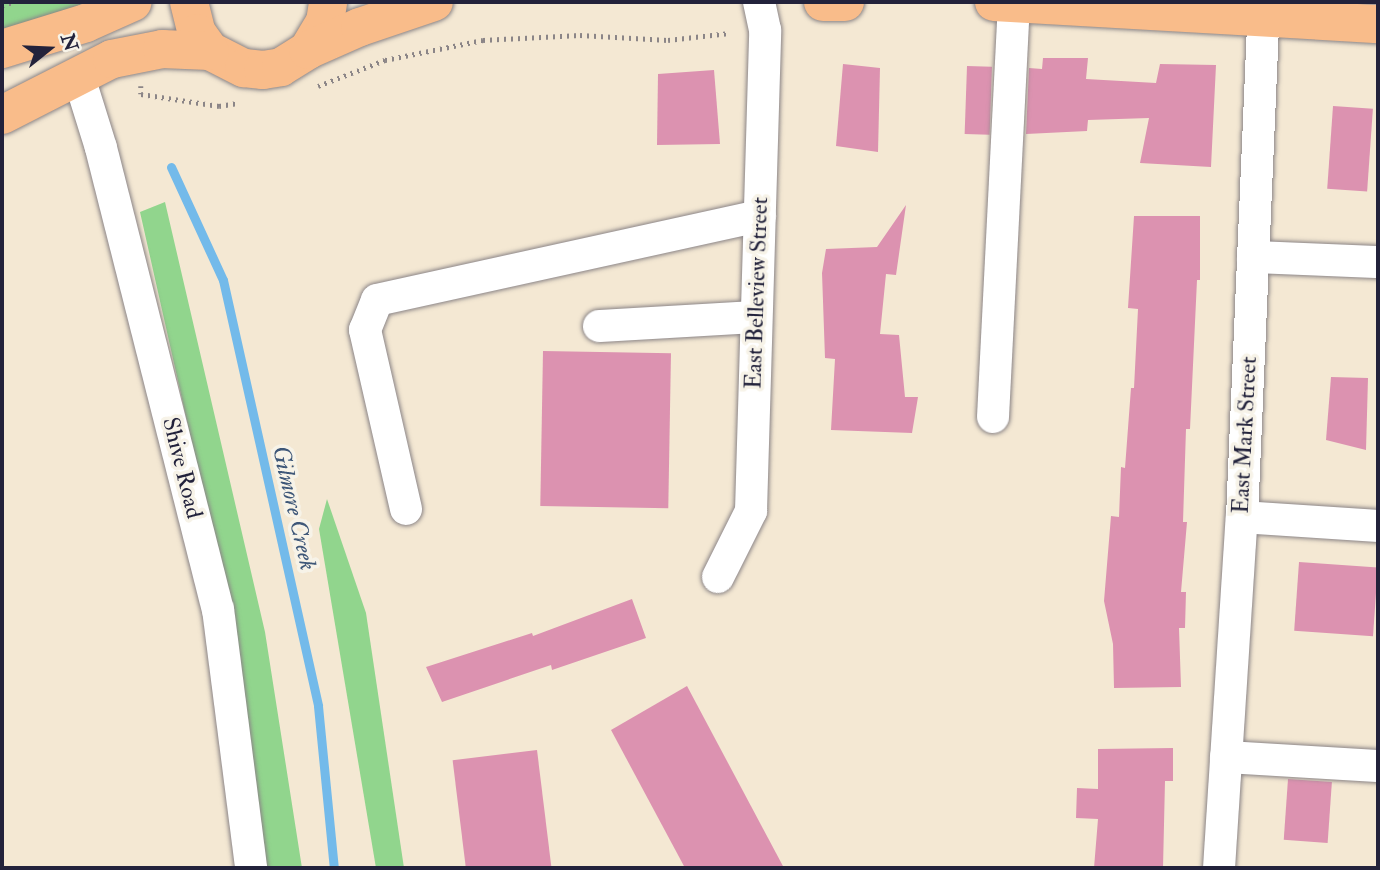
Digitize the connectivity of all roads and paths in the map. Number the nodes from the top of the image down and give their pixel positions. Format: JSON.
{"nodes":[{"id":1,"x":14,"y":2,"type":"edge"},
{"id":2,"x":133,"y":2,"type":"edge"},
{"id":3,"x":189,"y":2,"type":"edge"},
{"id":4,"x":328,"y":2,"type":"edge"},
{"id":5,"x":434,"y":2,"type":"edge"},
{"id":6,"x":759,"y":2,"type":"edge"},
{"id":7,"x":823,"y":2,"type":"edge"},
{"id":8,"x":845,"y":2,"type":"edge"},
{"id":9,"x":1004,"y":2,"type":"edge"},
{"id":10,"x":2,"y":5,"type":"edge"},
{"id":11,"x":1264,"y":10,"type":"edge"},
{"id":12,"x":1378,"y":24,"type":"edge"},
{"id":13,"x":730,"y":33,"type":"dead end"},
{"id":14,"x":2,"y":49,"type":"edge"},
{"id":15,"x":308,"y":50,"type":"junction"},
{"id":16,"x":210,"y":51,"type":"junction"},
{"id":17,"x":78,"y":74,"type":"junction"},
{"id":18,"x":312,"y":89,"type":"dead end"},
{"id":19,"x":141,"y":94,"type":"dead end"},
{"id":20,"x":246,"y":102,"type":"dead end"},
{"id":21,"x":2,"y":115,"type":"edge"},
{"id":22,"x":760,"y":216,"type":"junction"},
{"id":23,"x":1253,"y":257,"type":"junction"},
{"id":24,"x":1378,"y":262,"type":"edge"},
{"id":25,"x":756,"y":317,"type":"junction"},
{"id":26,"x":599,"y":326,"type":"dead end"},
{"id":27,"x":993,"y":417,"type":"dead end"},
{"id":28,"x":406,"y":509,"type":"dead end"},
{"id":29,"x":1242,"y":517,"type":"junction"},
{"id":30,"x":1378,"y":526,"type":"edge"},
{"id":31,"x":718,"y":577,"type":"dead end"},
{"id":32,"x":1226,"y":757,"type":"junction"},
{"id":33,"x":1378,"y":766,"type":"edge"},
{"id":34,"x":251,"y":868,"type":"edge"},
{"id":35,"x":1219,"y":868,"type":"edge"}],
"edges":[{"from":1,"to":10,"type":"path"},
{"from":2,"to":14,"type":"main road"},
{"from":3,"to":16,"type":"main road"},
{"from":4,"to":15,"type":"main road"},
{"from":5,"to":15,"type":"main road"},
{"from":6,"to":22,"type":"street","name":"East Belleview Street"},
{"from":7,"to":8,"type":"main road"},
{"from":9,"to":11,"type":"main road"},
{"from":9,"to":27,"type":"street"},
{"from":11,"to":12,"type":"main road"},
{"from":11,"to":23,"type":"street","name":"East Mark Street"},
{"from":13,"to":18,"type":"path"},
{"from":15,"to":16,"type":"main road"},
{"from":16,"to":17,"type":"main road"},
{"from":17,"to":21,"type":"main road"},
{"from":17,"to":34,"type":"street","name":"Shive Road"},
{"from":19,"to":20,"type":"path"},
{"from":22,"to":25,"type":"street","name":"East Belleview Street"},
{"from":22,"to":28,"type":"street"},
{"from":23,"to":24,"type":"street"},
{"from":23,"to":29,"type":"street","name":"East Mark Street"},
{"from":25,"to":26,"type":"street"},
{"from":25,"to":31,"type":"street","name":"East Belleview Street"},
{"from":29,"to":30,"type":"street"},
{"from":29,"to":32,"type":"street","name":"East Mark Street"},
{"from":32,"to":33,"type":"street"},
{"from":32,"to":35,"type":"street","name":"East Mark Street"}]}
